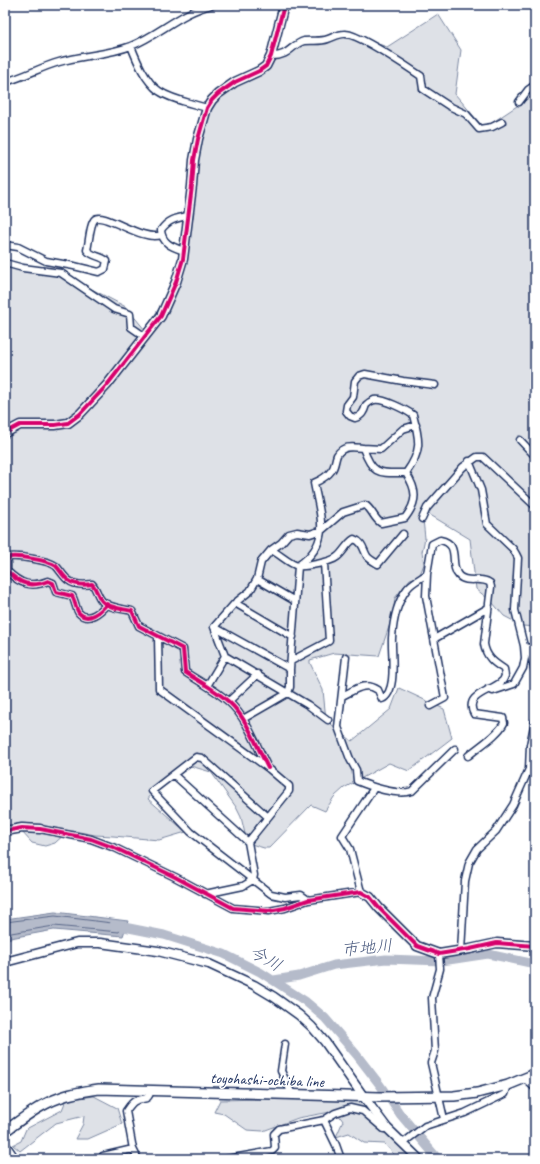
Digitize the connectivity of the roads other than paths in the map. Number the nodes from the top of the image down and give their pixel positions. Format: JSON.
{"nodes":[{"id":1,"x":212,"y":5,"type":"edge"},
{"id":2,"x":284,"y":5,"type":"edge"},
{"id":3,"x":290,"y":5,"type":"edge"},
{"id":4,"x":131,"y":46,"type":"junction"},
{"id":5,"x":271,"y":56,"type":"junction"},
{"id":6,"x":535,"y":58,"type":"edge"},
{"id":7,"x":535,"y":66,"type":"edge"},
{"id":8,"x":5,"y":82,"type":"edge"},
{"id":9,"x":535,"y":85,"type":"edge"},
{"id":10,"x":519,"y":102,"type":"dead end"},
{"id":11,"x":206,"y":108,"type":"junction"},
{"id":12,"x":502,"y":122,"type":"dead end"},
{"id":13,"x":188,"y":216,"type":"junction"},
{"id":14,"x":161,"y":235,"type":"junction"},
{"id":15,"x":5,"y":245,"type":"edge"},
{"id":16,"x":184,"y":251,"type":"junction"},
{"id":17,"x":5,"y":263,"type":"edge"},
{"id":18,"x":144,"y":336,"type":"junction"},
{"id":19,"x":435,"y":385,"type":"dead end"},
{"id":20,"x":416,"y":425,"type":"junction"},
{"id":21,"x":5,"y":433,"type":"edge"},
{"id":22,"x":520,"y":440,"type":"dead end"},
{"id":23,"x":363,"y":448,"type":"junction"},
{"id":24,"x":535,"y":456,"type":"edge"},
{"id":25,"x":469,"y":461,"type":"junction"},
{"id":26,"x":406,"y":473,"type":"junction"},
{"id":27,"x":535,"y":506,"type":"edge"},
{"id":28,"x":422,"y":519,"type":"dead end"},
{"id":29,"x":322,"y":530,"type":"junction"},
{"id":30,"x":403,"y":534,"type":"dead end"},
{"id":31,"x":271,"y":550,"type":"junction"},
{"id":32,"x":324,"y":563,"type":"junction"},
{"id":33,"x":298,"y":566,"type":"junction"},
{"id":34,"x":427,"y":574,"type":"junction"},
{"id":35,"x":257,"y":579,"type":"junction"},
{"id":36,"x":295,"y":601,"type":"junction"},
{"id":37,"x":234,"y":603,"type":"junction"},
{"id":38,"x":107,"y":604,"type":"junction"},
{"id":39,"x":488,"y":608,"type":"junction"},
{"id":40,"x":214,"y":627,"type":"junction"},
{"id":41,"x":158,"y":636,"type":"junction"},
{"id":42,"x":293,"y":637,"type":"junction"},
{"id":43,"x":434,"y":639,"type":"junction"},
{"id":44,"x":524,"y":646,"type":"junction"},
{"id":45,"x":225,"y":656,"type":"junction"},
{"id":46,"x":346,"y":657,"type":"dead end"},
{"id":47,"x":291,"y":661,"type":"junction"},
{"id":48,"x":290,"y":669,"type":"junction"},
{"id":49,"x":535,"y":671,"type":"edge"},
{"id":50,"x":258,"y":674,"type":"junction"},
{"id":51,"x":206,"y":686,"type":"junction"},
{"id":52,"x":488,"y":689,"type":"junction"},
{"id":53,"x":288,"y":693,"type":"junction"},
{"id":54,"x":342,"y":696,"type":"junction"},
{"id":55,"x":229,"y":701,"type":"junction"},
{"id":56,"x":430,"y":706,"type":"dead end"},
{"id":57,"x":243,"y":719,"type":"junction"},
{"id":58,"x":328,"y":720,"type":"dead end"},
{"id":59,"x":535,"y":721,"type":"edge"},
{"id":60,"x":533,"y":743,"type":"edge"},
{"id":61,"x":455,"y":750,"type":"dead end"},
{"id":62,"x":468,"y":756,"type":"dead end"},
{"id":63,"x":268,"y":768,"type":"junction"},
{"id":64,"x":174,"y":775,"type":"junction"},
{"id":65,"x":374,"y":788,"type":"junction"},
{"id":66,"x":268,"y":817,"type":"junction"},
{"id":67,"x":40,"y":829,"type":"joint"},
{"id":68,"x":5,"y":831,"type":"edge"},
{"id":69,"x":248,"y":842,"type":"junction"},
{"id":70,"x":253,"y":880,"type":"junction"},
{"id":71,"x":361,"y":892,"type":"junction"},
{"id":72,"x":205,"y":894,"type":"junction"},
{"id":73,"x":308,"y":900,"type":"junction"},
{"id":74,"x":535,"y":946,"type":"edge"},
{"id":75,"x":461,"y":950,"type":"junction"},
{"id":76,"x":439,"y":954,"type":"junction"},
{"id":77,"x":5,"y":962,"type":"edge"},
{"id":78,"x":285,"y":1044,"type":"dead end"},
{"id":79,"x":535,"y":1074,"type":"edge"},
{"id":80,"x":525,"y":1079,"type":"junction"},
{"id":81,"x":508,"y":1085,"type":"junction"},
{"id":82,"x":535,"y":1088,"type":"edge"},
{"id":83,"x":151,"y":1090,"type":"junction"},
{"id":84,"x":292,"y":1094,"type":"junction"},
{"id":85,"x":363,"y":1096,"type":"junction"},
{"id":86,"x":439,"y":1096,"type":"junction"},
{"id":87,"x":444,"y":1119,"type":"junction"},
{"id":88,"x":324,"y":1120,"type":"junction"},
{"id":89,"x":387,"y":1128,"type":"junction"},
{"id":90,"x":5,"y":1131,"type":"edge"},
{"id":91,"x":5,"y":1143,"type":"edge"},
{"id":92,"x":403,"y":1143,"type":"junction"},
{"id":93,"x":133,"y":1149,"type":"junction"},
{"id":94,"x":16,"y":1159,"type":"edge"},
{"id":95,"x":102,"y":1159,"type":"edge"},
{"id":96,"x":138,"y":1159,"type":"edge"},
{"id":97,"x":227,"y":1159,"type":"edge"},
{"id":98,"x":341,"y":1159,"type":"edge"},
{"id":99,"x":419,"y":1159,"type":"edge"}],
"edges":[{"from":1,"to":4,"type":"street"},
{"from":2,"to":3,"type":"street"},
{"from":2,"to":5,"type":"street"},
{"from":4,"to":8,"type":"street"},
{"from":4,"to":11,"type":"street"},
{"from":5,"to":11,"type":"street"},
{"from":5,"to":12,"type":"street"},
{"from":6,"to":7,"type":"street"},
{"from":9,"to":10,"type":"street"},
{"from":11,"to":13,"type":"street"},
{"from":13,"to":14,"type":"street"},
{"from":13,"to":16,"type":"street"},
{"from":14,"to":15,"type":"street"},
{"from":14,"to":16,"type":"street"},
{"from":16,"to":18,"type":"street"},
{"from":17,"to":18,"type":"street"},
{"from":18,"to":21,"type":"street"},
{"from":19,"to":20,"type":"street"},
{"from":20,"to":23,"type":"street"},
{"from":20,"to":26,"type":"street"},
{"from":22,"to":24,"type":"street"},
{"from":23,"to":26,"type":"street"},
{"from":23,"to":29,"type":"street"},
{"from":25,"to":27,"type":"street"},
{"from":25,"to":28,"type":"street"},
{"from":25,"to":44,"type":"street"},
{"from":26,"to":29,"type":"street"},
{"from":29,"to":31,"type":"street"},
{"from":29,"to":33,"type":"street"},
{"from":30,"to":32,"type":"street"},
{"from":31,"to":33,"type":"street"},
{"from":31,"to":35,"type":"street"},
{"from":32,"to":33,"type":"street"},
{"from":32,"to":47,"type":"street"},
{"from":33,"to":36,"type":"street"},
{"from":34,"to":39,"type":"street"},
{"from":34,"to":43,"type":"street"},
{"from":34,"to":54,"type":"street"},
{"from":35,"to":36,"type":"street"},
{"from":35,"to":37,"type":"street"},
{"from":36,"to":42,"type":"street"},
{"from":37,"to":40,"type":"street"},
{"from":37,"to":42,"type":"street"},
{"from":38,"to":38,"type":"street"},
{"from":38,"to":41,"type":"street"},
{"from":39,"to":43,"type":"street"},
{"from":39,"to":52,"type":"street"},
{"from":40,"to":45,"type":"street"},
{"from":40,"to":48,"type":"street"},
{"from":41,"to":51,"type":"street"},
{"from":41,"to":63,"type":"street"},
{"from":42,"to":47,"type":"street"},
{"from":43,"to":56,"type":"street"},
{"from":44,"to":49,"type":"street"},
{"from":44,"to":52,"type":"street"},
{"from":45,"to":50,"type":"street"},
{"from":45,"to":51,"type":"street"},
{"from":46,"to":54,"type":"street"},
{"from":47,"to":48,"type":"street"},
{"from":48,"to":53,"type":"street"},
{"from":50,"to":53,"type":"street"},
{"from":50,"to":55,"type":"street"},
{"from":51,"to":55,"type":"street"},
{"from":52,"to":62,"type":"street"},
{"from":53,"to":57,"type":"street"},
{"from":53,"to":58,"type":"street"},
{"from":54,"to":65,"type":"street"},
{"from":55,"to":57,"type":"street"},
{"from":57,"to":63,"type":"street"},
{"from":59,"to":60,"type":"street"},
{"from":60,"to":75,"type":"street"},
{"from":61,"to":65,"type":"street"},
{"from":63,"to":66,"type":"street"},
{"from":64,"to":66,"type":"street"},
{"from":64,"to":69,"type":"street"},
{"from":64,"to":70,"type":"street"},
{"from":65,"to":71,"type":"street"},
{"from":66,"to":69,"type":"street"},
{"from":67,"to":68,"type":"street"},
{"from":67,"to":72,"type":"street"},
{"from":69,"to":70,"type":"street"},
{"from":70,"to":72,"type":"street"},
{"from":70,"to":73,"type":"street"},
{"from":71,"to":73,"type":"street"},
{"from":71,"to":76,"type":"street"},
{"from":72,"to":73,"type":"street"},
{"from":74,"to":75,"type":"street"},
{"from":75,"to":76,"type":"street"},
{"from":76,"to":86,"type":"street"},
{"from":77,"to":85,"type":"street"},
{"from":78,"to":84,"type":"street"},
{"from":79,"to":80,"type":"main road","name":"toyohashi-ochiba line"},
{"from":80,"to":81,"type":"main road","name":"toyohashi-ochiba line"},
{"from":80,"to":82,"type":"street"},
{"from":81,"to":86,"type":"main road","name":"toyohashi-ochiba line"},
{"from":81,"to":87,"type":"street"},
{"from":83,"to":84,"type":"main road","name":"toyohashi-ochiba line"},
{"from":83,"to":90,"type":"main road","name":"toyohashi-ochiba line"},
{"from":83,"to":93,"type":"street"},
{"from":84,"to":85,"type":"main road","name":"toyohashi-ochiba line"},
{"from":85,"to":86,"type":"main road","name":"toyohashi-ochiba line"},
{"from":85,"to":89,"type":"street"},
{"from":86,"to":87,"type":"street"},
{"from":87,"to":92,"type":"street"},
{"from":88,"to":89,"type":"street"},
{"from":88,"to":97,"type":"street"},
{"from":88,"to":98,"type":"street"},
{"from":89,"to":92,"type":"street"},
{"from":91,"to":94,"type":"street"},
{"from":92,"to":99,"type":"street"},
{"from":93,"to":95,"type":"street"},
{"from":93,"to":96,"type":"street"}]}
